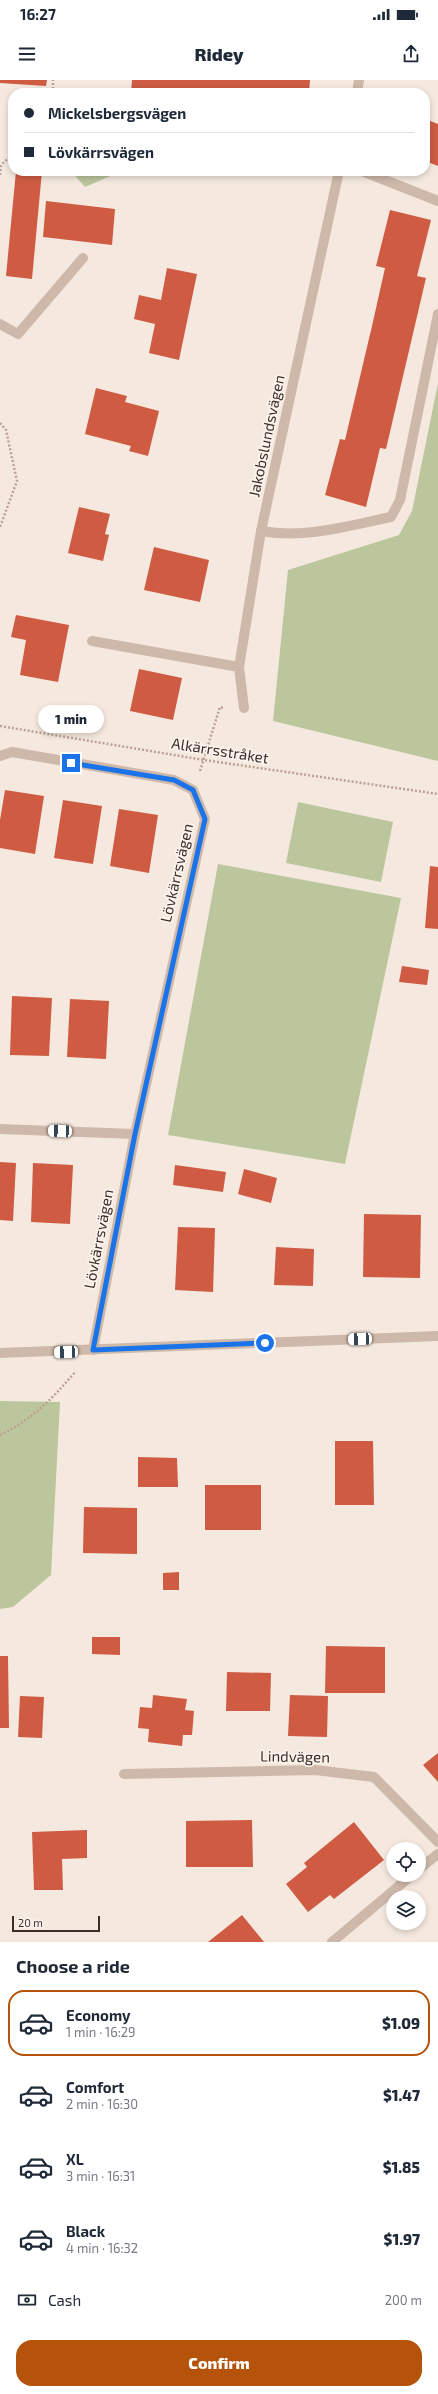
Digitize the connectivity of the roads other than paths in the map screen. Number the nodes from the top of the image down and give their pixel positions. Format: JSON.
{"nodes":[{"id":1,"x":338,"y":176,"type":"edge"},
{"id":2,"x":375,"y":176,"type":"edge"},
{"id":3,"x":438,"y":201,"type":"edge"},
{"id":4,"x":83,"y":258,"type":"dead end"},
{"id":5,"x":438,"y":314,"type":"edge"},
{"id":6,"x":0,"y":324,"type":"edge"},
{"id":7,"x":261,"y":531,"type":"junction"},
{"id":8,"x":92,"y":641,"type":"dead end"},
{"id":9,"x":239,"y":667,"type":"junction"},
{"id":10,"x":244,"y":708,"type":"road end"},
{"id":11,"x":0,"y":756,"type":"edge"},
{"id":12,"x":0,"y":1129,"type":"edge"},
{"id":13,"x":135,"y":1134,"type":"junction"},
{"id":14,"x":438,"y":1336,"type":"edge"},
{"id":15,"x":93,"y":1350,"type":"junction"},
{"id":16,"x":0,"y":1353,"type":"edge"},
{"id":17,"x":124,"y":1774,"type":"dead end"},
{"id":18,"x":438,"y":1842,"type":"edge"},
{"id":19,"x":438,"y":1854,"type":"edge"},
{"id":20,"x":426,"y":1863,"type":"edge"},
{"id":21,"x":404,"y":1882,"type":"edge"},
{"id":22,"x":332,"y":1942,"type":"edge"}],
"edges":[{"from":1,"to":7,"type":"street","name":"Jakobslundsvägen"},
{"from":2,"to":3,"type":"street"},
{"from":4,"to":6,"type":"street"},
{"from":5,"to":7,"type":"street"},
{"from":7,"to":9,"type":"street","name":"Jakobslundsvägen"},
{"from":8,"to":9,"type":"street"},
{"from":9,"to":10,"type":"street","name":"Jakobslundsvägen"},
{"from":11,"to":13,"type":"street","name":"Lövkärrsvägen"},
{"from":12,"to":13,"type":"street"},
{"from":13,"to":15,"type":"street","name":"Lövkärrsvägen"},
{"from":14,"to":15,"type":"street"},
{"from":15,"to":16,"type":"street"},
{"from":17,"to":18,"type":"street","name":"Lindvägen"},
{"from":19,"to":20,"type":"street"},
{"from":21,"to":22,"type":"street"}]}
